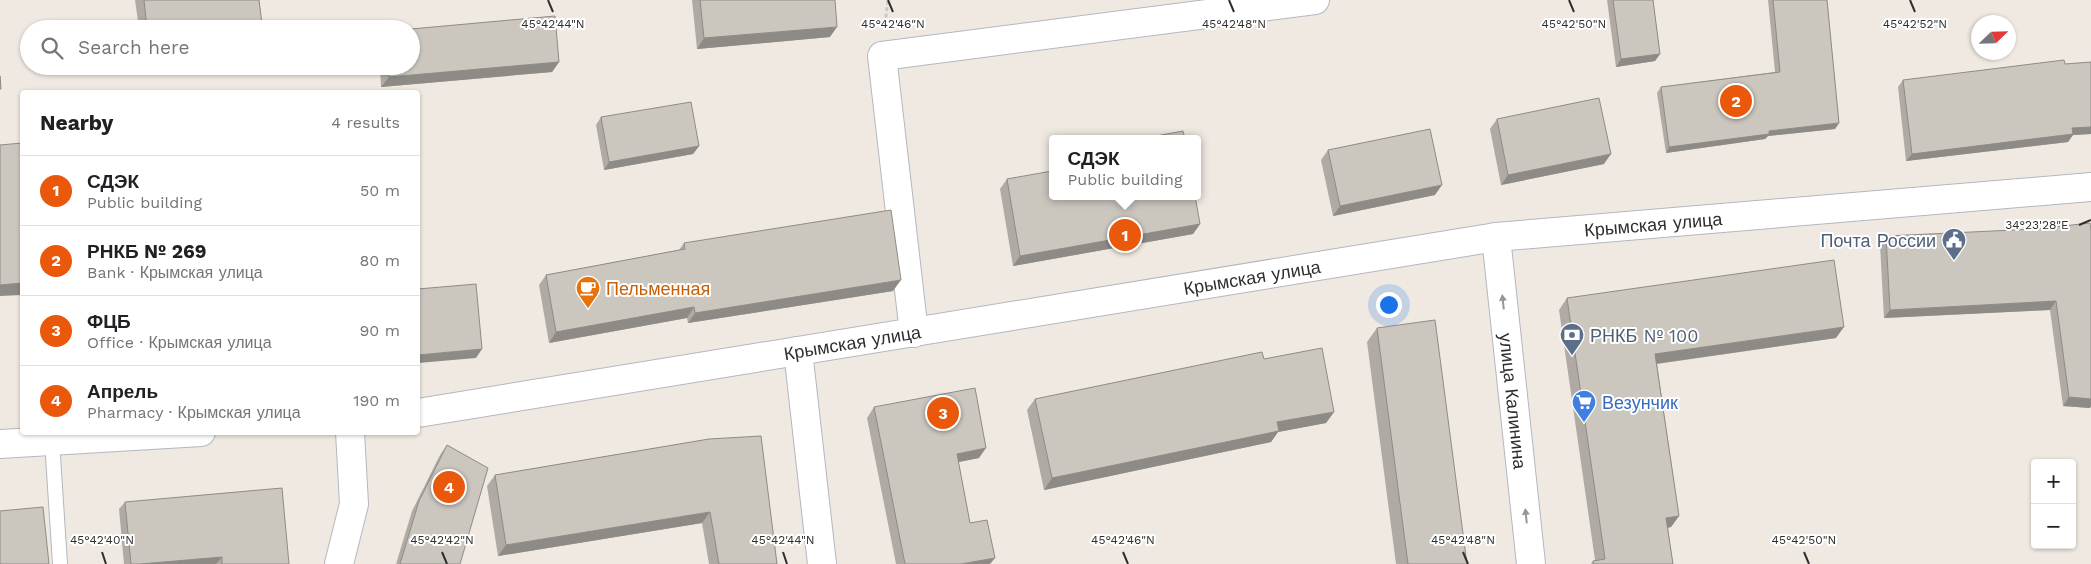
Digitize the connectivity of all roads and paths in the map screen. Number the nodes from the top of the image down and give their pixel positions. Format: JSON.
{"nodes":[{"id":1,"x":1315,"y":0,"type":"edge"},
{"id":2,"x":2091,"y":187,"type":"edge"},
{"id":3,"x":1496,"y":237,"type":"junction"},
{"id":4,"x":914,"y":332,"type":"junction"},
{"id":5,"x":798,"y":351,"type":"junction"},
{"id":6,"x":420,"y":413,"type":"edge"},
{"id":7,"x":151,"y":435,"type":"edge"},
{"id":8,"x":350,"y":435,"type":"edge"},
{"id":9,"x":52,"y":441,"type":"junction"},
{"id":10,"x":0,"y":444,"type":"edge"},
{"id":11,"x":60,"y":564,"type":"edge"},
{"id":12,"x":339,"y":564,"type":"edge"},
{"id":13,"x":822,"y":564,"type":"edge"},
{"id":14,"x":1531,"y":564,"type":"edge"}],
"edges":[{"from":1,"to":4,"type":"main road"},
{"from":2,"to":3,"type":"main road","name":"Крымская улица"},
{"from":3,"to":4,"type":"main road","name":"Крымская улица"},
{"from":14,"to":3,"type":"main road","name":"улица Калинина","one_way":true},
{"from":4,"to":5,"type":"main road","name":"Крымская улица"},
{"from":5,"to":6,"type":"main road","name":"Крымская улица"},
{"from":5,"to":13,"type":"main road"},
{"from":7,"to":9,"type":"main road"},
{"from":8,"to":12,"type":"main road"},
{"from":9,"to":10,"type":"main road"},
{"from":9,"to":11,"type":"lane"}]}
